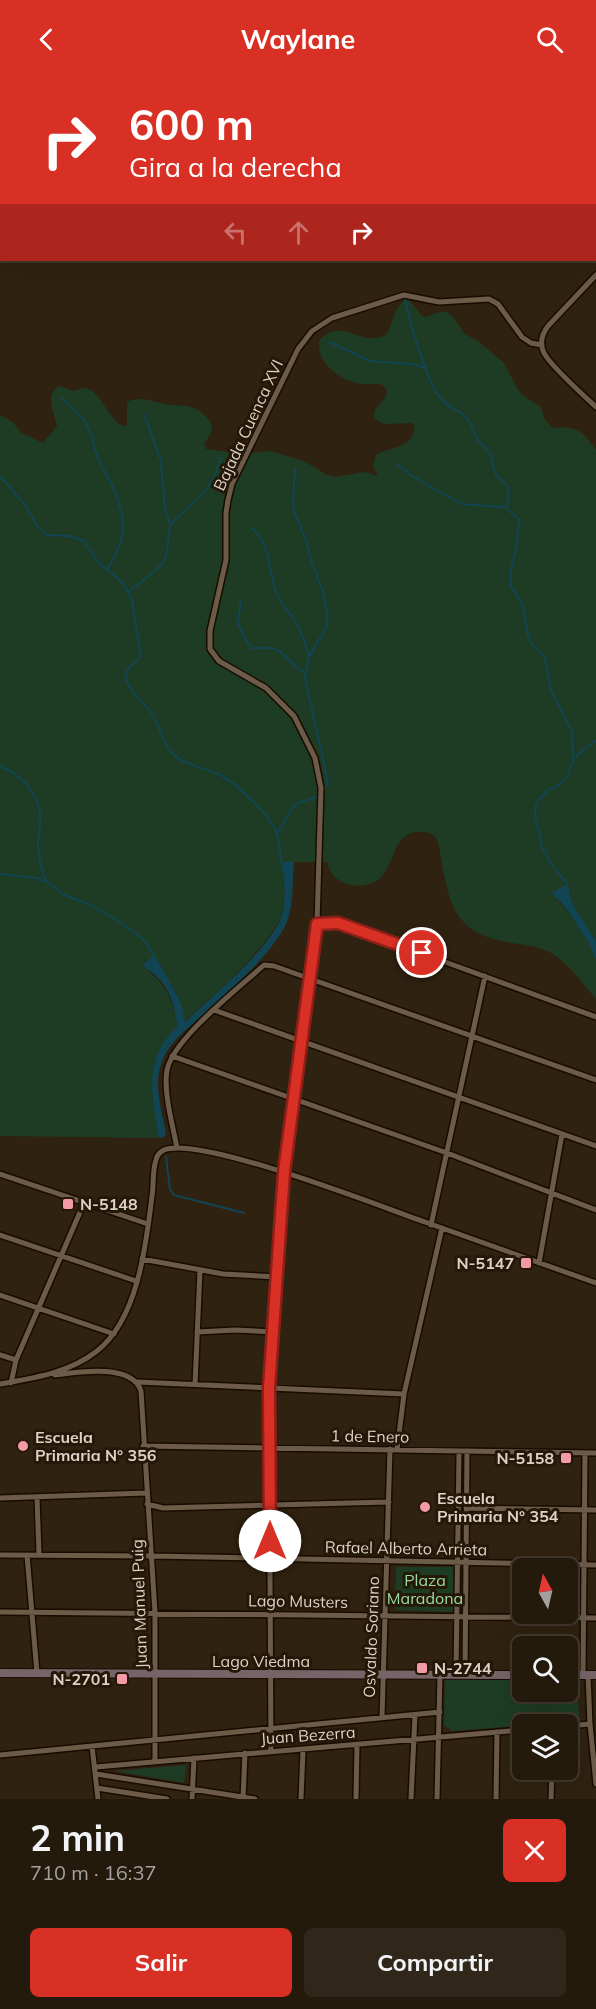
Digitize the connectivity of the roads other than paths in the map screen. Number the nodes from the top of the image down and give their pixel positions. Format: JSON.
{"nodes":[{"id":1,"x":596,"y":275,"type":"edge"},
{"id":2,"x":542,"y":345,"type":"junction"},
{"id":3,"x":596,"y":407,"type":"edge"},
{"id":4,"x":317,"y":924,"type":"junction"},
{"id":5,"x":485,"y":976,"type":"junction"},
{"id":6,"x":310,"y":978,"type":"junction"},
{"id":7,"x":214,"y":1011,"type":"junction"},
{"id":8,"x":596,"y":1017,"type":"edge"},
{"id":9,"x":472,"y":1036,"type":"junction"},
{"id":10,"x":301,"y":1041,"type":"junction"},
{"id":11,"x":172,"y":1056,"type":"junction"},
{"id":12,"x":596,"y":1080,"type":"edge"},
{"id":13,"x":459,"y":1097,"type":"junction"},
{"id":14,"x":293,"y":1099,"type":"junction"},
{"id":15,"x":562,"y":1134,"type":"junction"},
{"id":16,"x":596,"y":1146,"type":"edge"},
{"id":17,"x":177,"y":1148,"type":"junction"},
{"id":18,"x":447,"y":1153,"type":"junction"},
{"id":19,"x":284,"y":1172,"type":"junction"},
{"id":20,"x":0,"y":1174,"type":"edge"},
{"id":21,"x":552,"y":1193,"type":"junction"},
{"id":22,"x":84,"y":1203,"type":"junction"},
{"id":23,"x":596,"y":1210,"type":"edge"},
{"id":24,"x":148,"y":1224,"type":"junction"},
{"id":25,"x":431,"y":1225,"type":"junction"},
{"id":26,"x":442,"y":1228,"type":"junction"},
{"id":27,"x":0,"y":1235,"type":"edge"},
{"id":28,"x":61,"y":1256,"type":"junction"},
{"id":29,"x":142,"y":1259,"type":"junction"},
{"id":30,"x":539,"y":1263,"type":"junction"},
{"id":31,"x":200,"y":1270,"type":"junction"},
{"id":32,"x":277,"y":1277,"type":"junction"},
{"id":33,"x":136,"y":1281,"type":"junction"},
{"id":34,"x":596,"y":1283,"type":"edge"},
{"id":35,"x":0,"y":1295,"type":"edge"},
{"id":36,"x":39,"y":1308,"type":"junction"},
{"id":37,"x":197,"y":1332,"type":"junction"},
{"id":38,"x":273,"y":1332,"type":"junction"},
{"id":39,"x":114,"y":1334,"type":"junction"},
{"id":40,"x":0,"y":1355,"type":"edge"},
{"id":41,"x":16,"y":1360,"type":"junction"},
{"id":42,"x":47,"y":1376,"type":"junction"},
{"id":43,"x":137,"y":1382,"type":"junction"},
{"id":44,"x":10,"y":1383,"type":"junction"},
{"id":45,"x":0,"y":1384,"type":"edge"},
{"id":46,"x":195,"y":1385,"type":"junction"},
{"id":47,"x":269,"y":1388,"type":"junction"},
{"id":48,"x":404,"y":1394,"type":"junction"},
{"id":49,"x":143,"y":1446,"type":"junction"},
{"id":50,"x":270,"y":1448,"type":"junction"},
{"id":51,"x":393,"y":1450,"type":"junction"},
{"id":52,"x":459,"y":1451,"type":"junction"},
{"id":53,"x":467,"y":1451,"type":"junction"},
{"id":54,"x":585,"y":1453,"type":"junction"},
{"id":55,"x":596,"y":1453,"type":"edge"},
{"id":56,"x":146,"y":1493,"type":"junction"},
{"id":57,"x":36,"y":1497,"type":"junction"},
{"id":58,"x":0,"y":1498,"type":"edge"},
{"id":59,"x":388,"y":1502,"type":"junction"},
{"id":60,"x":147,"y":1504,"type":"junction"},
{"id":61,"x":270,"y":1505,"type":"junction"},
{"id":62,"x":466,"y":1508,"type":"junction"},
{"id":63,"x":584,"y":1510,"type":"junction"},
{"id":64,"x":596,"y":1510,"type":"edge"},
{"id":65,"x":39,"y":1554,"type":"junction"},
{"id":66,"x":0,"y":1555,"type":"edge"},
{"id":67,"x":27,"y":1555,"type":"junction"},
{"id":68,"x":153,"y":1556,"type":"junction"},
{"id":69,"x":270,"y":1558,"type":"junction"},
{"id":70,"x":387,"y":1561,"type":"junction"},
{"id":71,"x":458,"y":1562,"type":"junction"},
{"id":72,"x":466,"y":1562,"type":"junction"},
{"id":73,"x":584,"y":1564,"type":"junction"},
{"id":74,"x":596,"y":1565,"type":"edge"},
{"id":75,"x":0,"y":1612,"type":"edge"},
{"id":76,"x":32,"y":1612,"type":"junction"},
{"id":77,"x":155,"y":1613,"type":"junction"},
{"id":78,"x":270,"y":1614,"type":"junction"},
{"id":79,"x":385,"y":1616,"type":"junction"},
{"id":80,"x":457,"y":1616,"type":"junction"},
{"id":81,"x":465,"y":1617,"type":"junction"},
{"id":82,"x":584,"y":1618,"type":"junction"},
{"id":83,"x":596,"y":1618,"type":"edge"},
{"id":84,"x":0,"y":1673,"type":"edge"},
{"id":85,"x":37,"y":1673,"type":"junction"},
{"id":86,"x":155,"y":1674,"type":"junction"},
{"id":87,"x":271,"y":1674,"type":"junction"},
{"id":88,"x":383,"y":1674,"type":"junction"},
{"id":89,"x":440,"y":1675,"type":"junction"},
{"id":90,"x":460,"y":1675,"type":"junction"},
{"id":91,"x":512,"y":1675,"type":"edge"},
{"id":92,"x":589,"y":1675,"type":"edge"},
{"id":93,"x":440,"y":1712,"type":"junction"},
{"id":94,"x":414,"y":1715,"type":"junction"},
{"id":95,"x":382,"y":1717,"type":"junction"},
{"id":96,"x":590,"y":1724,"type":"junction"},
{"id":97,"x":578,"y":1725,"type":"edge"},
{"id":98,"x":271,"y":1728,"type":"junction"},
{"id":99,"x":512,"y":1731,"type":"edge"},
{"id":100,"x":497,"y":1732,"type":"junction"},
{"id":101,"x":440,"y":1736,"type":"junction"},
{"id":102,"x":155,"y":1739,"type":"junction"},
{"id":103,"x":413,"y":1740,"type":"junction"},
{"id":104,"x":92,"y":1746,"type":"junction"},
{"id":105,"x":357,"y":1746,"type":"junction"},
{"id":106,"x":303,"y":1750,"type":"junction"},
{"id":107,"x":271,"y":1751,"type":"junction"},
{"id":108,"x":245,"y":1753,"type":"junction"},
{"id":109,"x":0,"y":1755,"type":"edge"},
{"id":110,"x":194,"y":1758,"type":"junction"},
{"id":111,"x":155,"y":1761,"type":"junction"},
{"id":112,"x":96,"y":1770,"type":"junction"},
{"id":113,"x":552,"y":1780,"type":"edge"},
{"id":114,"x":596,"y":1784,"type":"edge"},
{"id":115,"x":97,"y":1788,"type":"junction"},
{"id":116,"x":192,"y":1788,"type":"junction"},
{"id":117,"x":243,"y":1798,"type":"edge"},
{"id":118,"x":98,"y":1799,"type":"edge"},
{"id":119,"x":167,"y":1799,"type":"edge"},
{"id":120,"x":192,"y":1799,"type":"edge"},
{"id":121,"x":255,"y":1799,"type":"edge"},
{"id":122,"x":301,"y":1799,"type":"edge"},
{"id":123,"x":356,"y":1799,"type":"edge"},
{"id":124,"x":411,"y":1799,"type":"edge"},
{"id":125,"x":437,"y":1799,"type":"edge"},
{"id":126,"x":496,"y":1799,"type":"edge"},
{"id":127,"x":551,"y":1799,"type":"edge"}],
"edges":[{"from":1,"to":2,"type":"street"},
{"from":2,"to":3,"type":"street"},
{"from":2,"to":4,"type":"street","name":"Bajada Cuenca XVI"},
{"from":4,"to":5,"type":"street"},
{"from":4,"to":6,"type":"street"},
{"from":5,"to":8,"type":"street"},
{"from":5,"to":9,"type":"street"},
{"from":6,"to":7,"type":"street"},
{"from":6,"to":9,"type":"street"},
{"from":6,"to":10,"type":"street"},
{"from":7,"to":10,"type":"street"},
{"from":7,"to":11,"type":"street"},
{"from":9,"to":12,"type":"street"},
{"from":9,"to":13,"type":"street"},
{"from":10,"to":13,"type":"street"},
{"from":10,"to":14,"type":"street"},
{"from":11,"to":14,"type":"street"},
{"from":11,"to":17,"type":"street"},
{"from":13,"to":15,"type":"street"},
{"from":13,"to":18,"type":"street"},
{"from":14,"to":18,"type":"street"},
{"from":14,"to":19,"type":"street"},
{"from":15,"to":16,"type":"street"},
{"from":15,"to":21,"type":"street"},
{"from":17,"to":19,"type":"street"},
{"from":17,"to":24,"type":"street"},
{"from":18,"to":21,"type":"street"},
{"from":18,"to":25,"type":"street"},
{"from":19,"to":25,"type":"street"},
{"from":19,"to":32,"type":"street"},
{"from":20,"to":22,"type":"street"},
{"from":21,"to":23,"type":"street"},
{"from":21,"to":30,"type":"street"},
{"from":22,"to":24,"type":"street"},
{"from":22,"to":28,"type":"street"},
{"from":24,"to":29,"type":"street"},
{"from":25,"to":26,"type":"street"},
{"from":26,"to":30,"type":"street"},
{"from":26,"to":48,"type":"street","name":"Osvaldo Soriano"},
{"from":27,"to":28,"type":"street"},
{"from":28,"to":33,"type":"street"},
{"from":28,"to":36,"type":"street"},
{"from":29,"to":31,"type":"street"},
{"from":29,"to":33,"type":"street"},
{"from":30,"to":34,"type":"street"},
{"from":31,"to":32,"type":"street"},
{"from":31,"to":37,"type":"street"},
{"from":32,"to":38,"type":"street"},
{"from":33,"to":39,"type":"street"},
{"from":35,"to":36,"type":"street"},
{"from":36,"to":39,"type":"street"},
{"from":36,"to":41,"type":"street"},
{"from":37,"to":38,"type":"street"},
{"from":37,"to":46,"type":"street"},
{"from":38,"to":47,"type":"street"},
{"from":39,"to":42,"type":"street"},
{"from":40,"to":41,"type":"street"},
{"from":41,"to":44,"type":"street"},
{"from":42,"to":43,"type":"street"},
{"from":42,"to":44,"type":"street"},
{"from":43,"to":46,"type":"street"},
{"from":43,"to":49,"type":"street","name":"Juan Manuel Puig"},
{"from":44,"to":45,"type":"street"},
{"from":46,"to":47,"type":"street"},
{"from":47,"to":48,"type":"street"},
{"from":47,"to":50,"type":"street"},
{"from":48,"to":51,"type":"street","name":"Osvaldo Soriano"},
{"from":49,"to":50,"type":"street","name":"1 de Enero"},
{"from":49,"to":56,"type":"street","name":"Juan Manuel Puig"},
{"from":50,"to":51,"type":"street","name":"1 de Enero"},
{"from":50,"to":61,"type":"street"},
{"from":51,"to":52,"type":"street","name":"1 de Enero"},
{"from":51,"to":59,"type":"street","name":"Osvaldo Soriano"},
{"from":52,"to":53,"type":"street","name":"1 de Enero"},
{"from":52,"to":71,"type":"street"},
{"from":53,"to":54,"type":"street","name":"1 de Enero"},
{"from":53,"to":62,"type":"street"},
{"from":54,"to":55,"type":"street","name":"1 de Enero"},
{"from":54,"to":63,"type":"street"},
{"from":56,"to":57,"type":"street"},
{"from":56,"to":60,"type":"street","name":"Juan Manuel Puig"},
{"from":57,"to":58,"type":"street"},
{"from":57,"to":65,"type":"street"},
{"from":59,"to":61,"type":"street"},
{"from":59,"to":70,"type":"street","name":"Osvaldo Soriano"},
{"from":60,"to":61,"type":"street"},
{"from":60,"to":68,"type":"street","name":"Juan Manuel Puig"},
{"from":61,"to":69,"type":"street"},
{"from":62,"to":63,"type":"street"},
{"from":62,"to":72,"type":"street"},
{"from":63,"to":64,"type":"street"},
{"from":63,"to":73,"type":"street"},
{"from":65,"to":67,"type":"street","name":"Rafael Alberto Arrieta"},
{"from":65,"to":68,"type":"street","name":"Rafael Alberto Arrieta"},
{"from":66,"to":67,"type":"street","name":"Rafael Alberto Arrieta"},
{"from":67,"to":76,"type":"street"},
{"from":68,"to":69,"type":"street","name":"Rafael Alberto Arrieta"},
{"from":68,"to":77,"type":"street","name":"Juan Manuel Puig"},
{"from":69,"to":70,"type":"street","name":"Rafael Alberto Arrieta"},
{"from":69,"to":78,"type":"street"},
{"from":70,"to":71,"type":"street","name":"Rafael Alberto Arrieta"},
{"from":70,"to":79,"type":"street","name":"Osvaldo Soriano"},
{"from":71,"to":72,"type":"street","name":"Rafael Alberto Arrieta"},
{"from":71,"to":80,"type":"street"},
{"from":72,"to":73,"type":"street","name":"Rafael Alberto Arrieta"},
{"from":72,"to":81,"type":"street"},
{"from":73,"to":74,"type":"street","name":"Rafael Alberto Arrieta"},
{"from":73,"to":82,"type":"street"},
{"from":75,"to":76,"type":"street","name":"Lago Musters"},
{"from":76,"to":77,"type":"street","name":"Lago Musters"},
{"from":76,"to":85,"type":"street"},
{"from":77,"to":78,"type":"street","name":"Lago Musters"},
{"from":77,"to":86,"type":"street","name":"Juan Manuel Puig"},
{"from":78,"to":79,"type":"street","name":"Lago Musters"},
{"from":78,"to":87,"type":"street"},
{"from":79,"to":80,"type":"street","name":"Lago Musters"},
{"from":79,"to":88,"type":"street","name":"Osvaldo Soriano"},
{"from":80,"to":81,"type":"street","name":"Lago Musters"},
{"from":80,"to":90,"type":"street"},
{"from":81,"to":82,"type":"street","name":"Lago Musters"},
{"from":81,"to":90,"type":"street"},
{"from":82,"to":83,"type":"street","name":"Lago Musters"},
{"from":82,"to":92,"type":"street"},
{"from":84,"to":85,"type":"main road","name":"Lago Viedma"},
{"from":85,"to":86,"type":"main road","name":"Lago Viedma"},
{"from":86,"to":87,"type":"main road","name":"Lago Viedma"},
{"from":86,"to":102,"type":"street","name":"Juan Manuel Puig"},
{"from":87,"to":88,"type":"main road","name":"Lago Viedma"},
{"from":87,"to":98,"type":"street"},
{"from":88,"to":89,"type":"main road","name":"Lago Viedma"},
{"from":88,"to":95,"type":"street","name":"Osvaldo Soriano"},
{"from":89,"to":90,"type":"main road","name":"Lago Viedma"},
{"from":89,"to":93,"type":"street"},
{"from":90,"to":91,"type":"main road","name":"Lago Viedma"},
{"from":92,"to":96,"type":"street"},
{"from":93,"to":94,"type":"street"},
{"from":93,"to":101,"type":"street"},
{"from":94,"to":95,"type":"street"},
{"from":94,"to":103,"type":"street"},
{"from":95,"to":98,"type":"street"},
{"from":96,"to":97,"type":"street"},
{"from":96,"to":114,"type":"street"},
{"from":98,"to":102,"type":"street"},
{"from":98,"to":107,"type":"street"},
{"from":99,"to":100,"type":"street","name":"Juan Bezerra"},
{"from":100,"to":101,"type":"street","name":"Juan Bezerra"},
{"from":100,"to":126,"type":"street"},
{"from":101,"to":103,"type":"street","name":"Juan Bezerra"},
{"from":101,"to":125,"type":"street"},
{"from":102,"to":104,"type":"street"},
{"from":102,"to":111,"type":"street","name":"Juan Manuel Puig"},
{"from":103,"to":105,"type":"street","name":"Juan Bezerra"},
{"from":103,"to":124,"type":"street"},
{"from":104,"to":109,"type":"street"},
{"from":104,"to":112,"type":"street"},
{"from":105,"to":106,"type":"street","name":"Juan Bezerra"},
{"from":105,"to":123,"type":"street"},
{"from":106,"to":107,"type":"street","name":"Juan Bezerra"},
{"from":106,"to":122,"type":"street"},
{"from":107,"to":108,"type":"street","name":"Juan Bezerra"},
{"from":108,"to":110,"type":"street","name":"Juan Bezerra"},
{"from":108,"to":117,"type":"street"},
{"from":110,"to":111,"type":"street","name":"Juan Bezerra"},
{"from":110,"to":116,"type":"street"},
{"from":111,"to":112,"type":"street","name":"Juan Bezerra"},
{"from":112,"to":115,"type":"street"},
{"from":112,"to":116,"type":"street"},
{"from":113,"to":127,"type":"street"},
{"from":115,"to":118,"type":"street"},
{"from":115,"to":119,"type":"street"},
{"from":116,"to":117,"type":"street"},
{"from":116,"to":120,"type":"street"},
{"from":117,"to":121,"type":"street"}]}
